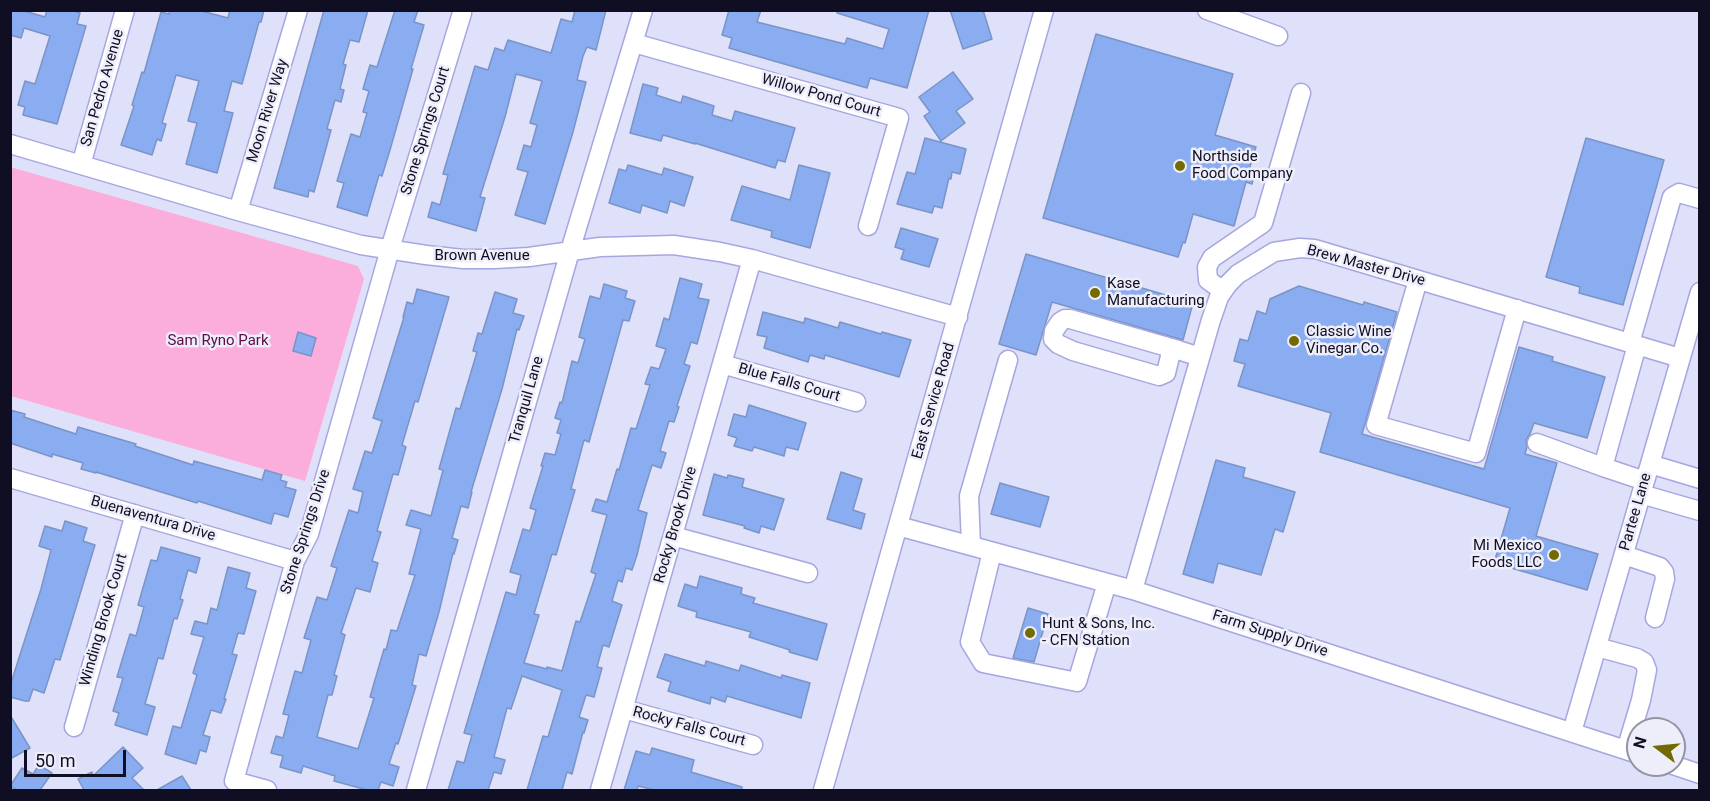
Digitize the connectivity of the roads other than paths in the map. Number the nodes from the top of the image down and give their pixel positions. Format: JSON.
{"nodes":[{"id":1,"x":125,"y":10,"type":"edge"},
{"id":2,"x":298,"y":10,"type":"edge"},
{"id":3,"x":643,"y":10,"type":"edge"},
{"id":4,"x":1044,"y":10,"type":"edge"},
{"id":5,"x":1207,"y":10,"type":"edge"},
{"id":6,"x":462,"y":13,"type":"dead end"},
{"id":7,"x":1278,"y":36,"type":"dead end"},
{"id":8,"x":634,"y":43,"type":"junction"},
{"id":9,"x":1301,"y":93,"type":"dead end"},
{"id":10,"x":10,"y":144,"type":"edge"},
{"id":11,"x":81,"y":165,"type":"junction"},
{"id":12,"x":1700,"y":199,"type":"edge"},
{"id":13,"x":238,"y":211,"type":"junction"},
{"id":14,"x":868,"y":226,"type":"dead end"},
{"id":15,"x":390,"y":249,"type":"junction"},
{"id":16,"x":570,"y":251,"type":"junction"},
{"id":17,"x":752,"y":259,"type":"junction"},
{"id":18,"x":1418,"y":280,"type":"junction"},
{"id":19,"x":1223,"y":291,"type":"junction"},
{"id":20,"x":1700,"y":292,"type":"edge"},
{"id":21,"x":1517,"y":309,"type":"junction"},
{"id":22,"x":958,"y":317,"type":"junction"},
{"id":23,"x":1633,"y":344,"type":"junction"},
{"id":24,"x":1172,"y":348,"type":"junction"},
{"id":25,"x":1200,"y":357,"type":"junction"},
{"id":26,"x":1680,"y":358,"type":"junction"},
{"id":27,"x":1008,"y":360,"type":"dead end"},
{"id":28,"x":722,"y":364,"type":"junction"},
{"id":29,"x":856,"y":402,"type":"dead end"},
{"id":30,"x":1536,"y":443,"type":"dead end"},
{"id":31,"x":1604,"y":467,"type":"junction"},
{"id":32,"x":10,"y":478,"type":"edge"},
{"id":33,"x":1700,"y":479,"type":"edge"},
{"id":34,"x":1645,"y":480,"type":"junction"},
{"id":35,"x":1700,"y":511,"type":"edge"},
{"id":36,"x":135,"y":514,"type":"junction"},
{"id":37,"x":898,"y":526,"type":"junction"},
{"id":38,"x":673,"y":536,"type":"junction"},
{"id":39,"x":971,"y":545,"type":"junction"},
{"id":40,"x":992,"y":552,"type":"junction"},
{"id":41,"x":1623,"y":555,"type":"junction"},
{"id":42,"x":294,"y":561,"type":"junction"},
{"id":43,"x":808,"y":573,"type":"dead end"},
{"id":44,"x":1107,"y":583,"type":"junction"},
{"id":45,"x":1134,"y":590,"type":"junction"},
{"id":46,"x":1655,"y":618,"type":"dead end"},
{"id":47,"x":1597,"y":647,"type":"junction"},
{"id":48,"x":624,"y":709,"type":"junction"},
{"id":49,"x":1638,"y":717,"type":"edge"},
{"id":50,"x":74,"y":727,"type":"dead end"},
{"id":51,"x":1572,"y":732,"type":"junction"},
{"id":52,"x":753,"y":745,"type":"dead end"},
{"id":53,"x":1626,"y":750,"type":"edge"},
{"id":54,"x":267,"y":790,"type":"edge"},
{"id":55,"x":416,"y":790,"type":"edge"},
{"id":56,"x":600,"y":790,"type":"edge"},
{"id":57,"x":823,"y":790,"type":"edge"}],
"edges":[{"from":1,"to":11,"type":"street","name":"San Pedro Avenue"},
{"from":2,"to":13,"type":"street","name":"Moon River Way"},
{"from":3,"to":8,"type":"street","name":"Tranquil Lane"},
{"from":4,"to":22,"type":"street","name":"East Service Road"},
{"from":5,"to":7,"type":"street"},
{"from":6,"to":15,"type":"street","name":"Stone Springs Court"},
{"from":8,"to":14,"type":"street","name":"Willow Pond Court"},
{"from":8,"to":16,"type":"street","name":"Tranquil Lane"},
{"from":9,"to":19,"type":"street"},
{"from":10,"to":11,"type":"street","name":"Brown Avenue"},
{"from":11,"to":13,"type":"street","name":"Brown Avenue"},
{"from":12,"to":23,"type":"street"},
{"from":13,"to":15,"type":"street","name":"Brown Avenue"},
{"from":15,"to":16,"type":"street","name":"Brown Avenue"},
{"from":15,"to":42,"type":"street","name":"Stone Springs Drive"},
{"from":16,"to":17,"type":"street","name":"Brown Avenue"},
{"from":16,"to":55,"type":"street","name":"Tranquil Lane"},
{"from":17,"to":22,"type":"street","name":"Brown Avenue"},
{"from":17,"to":28,"type":"street","name":"Rocky Brook Drive"},
{"from":18,"to":19,"type":"street","name":"Brew Master Drive"},
{"from":18,"to":21,"type":"street","name":"Brew Master Drive"},
{"from":18,"to":21,"type":"street"},
{"from":19,"to":25,"type":"street","name":"Brew Master Drive"},
{"from":20,"to":26,"type":"street","name":"Partee Lane"},
{"from":21,"to":23,"type":"street","name":"Brew Master Drive"},
{"from":22,"to":37,"type":"street","name":"East Service Road"},
{"from":23,"to":26,"type":"street","name":"Brew Master Drive"},
{"from":23,"to":31,"type":"street"},
{"from":24,"to":24,"type":"street"},
{"from":24,"to":25,"type":"street"},
{"from":25,"to":45,"type":"street","name":"Brew Master Drive"},
{"from":26,"to":34,"type":"street","name":"Partee Lane"},
{"from":27,"to":39,"type":"street"},
{"from":28,"to":29,"type":"street","name":"Blue Falls Court"},
{"from":28,"to":38,"type":"street","name":"Rocky Brook Drive"},
{"from":30,"to":31,"type":"street"},
{"from":31,"to":34,"type":"street"},
{"from":32,"to":36,"type":"street","name":"Buenaventura Drive"},
{"from":33,"to":34,"type":"street"},
{"from":34,"to":35,"type":"street"},
{"from":34,"to":41,"type":"street","name":"Partee Lane"},
{"from":36,"to":42,"type":"street","name":"Buenaventura Drive"},
{"from":36,"to":50,"type":"street","name":"Winding Brook Court"},
{"from":37,"to":39,"type":"street","name":"Farm Supply Drive"},
{"from":37,"to":57,"type":"street","name":"East Service Road"},
{"from":38,"to":43,"type":"street"},
{"from":38,"to":48,"type":"street","name":"Rocky Brook Drive"},
{"from":39,"to":40,"type":"street","name":"Farm Supply Drive"},
{"from":40,"to":44,"type":"street","name":"Farm Supply Drive"},
{"from":40,"to":44,"type":"street"},
{"from":41,"to":46,"type":"street"},
{"from":41,"to":47,"type":"street","name":"Partee Lane"},
{"from":42,"to":54,"type":"street","name":"Stone Springs Drive"},
{"from":44,"to":45,"type":"street","name":"Farm Supply Drive"},
{"from":45,"to":51,"type":"street","name":"Farm Supply Drive"},
{"from":47,"to":49,"type":"street"},
{"from":47,"to":51,"type":"street","name":"Partee Lane"},
{"from":48,"to":52,"type":"street","name":"Rocky Falls Court"},
{"from":48,"to":56,"type":"street","name":"Rocky Brook Drive"},
{"from":51,"to":53,"type":"street","name":"Farm Supply Drive"}]}
